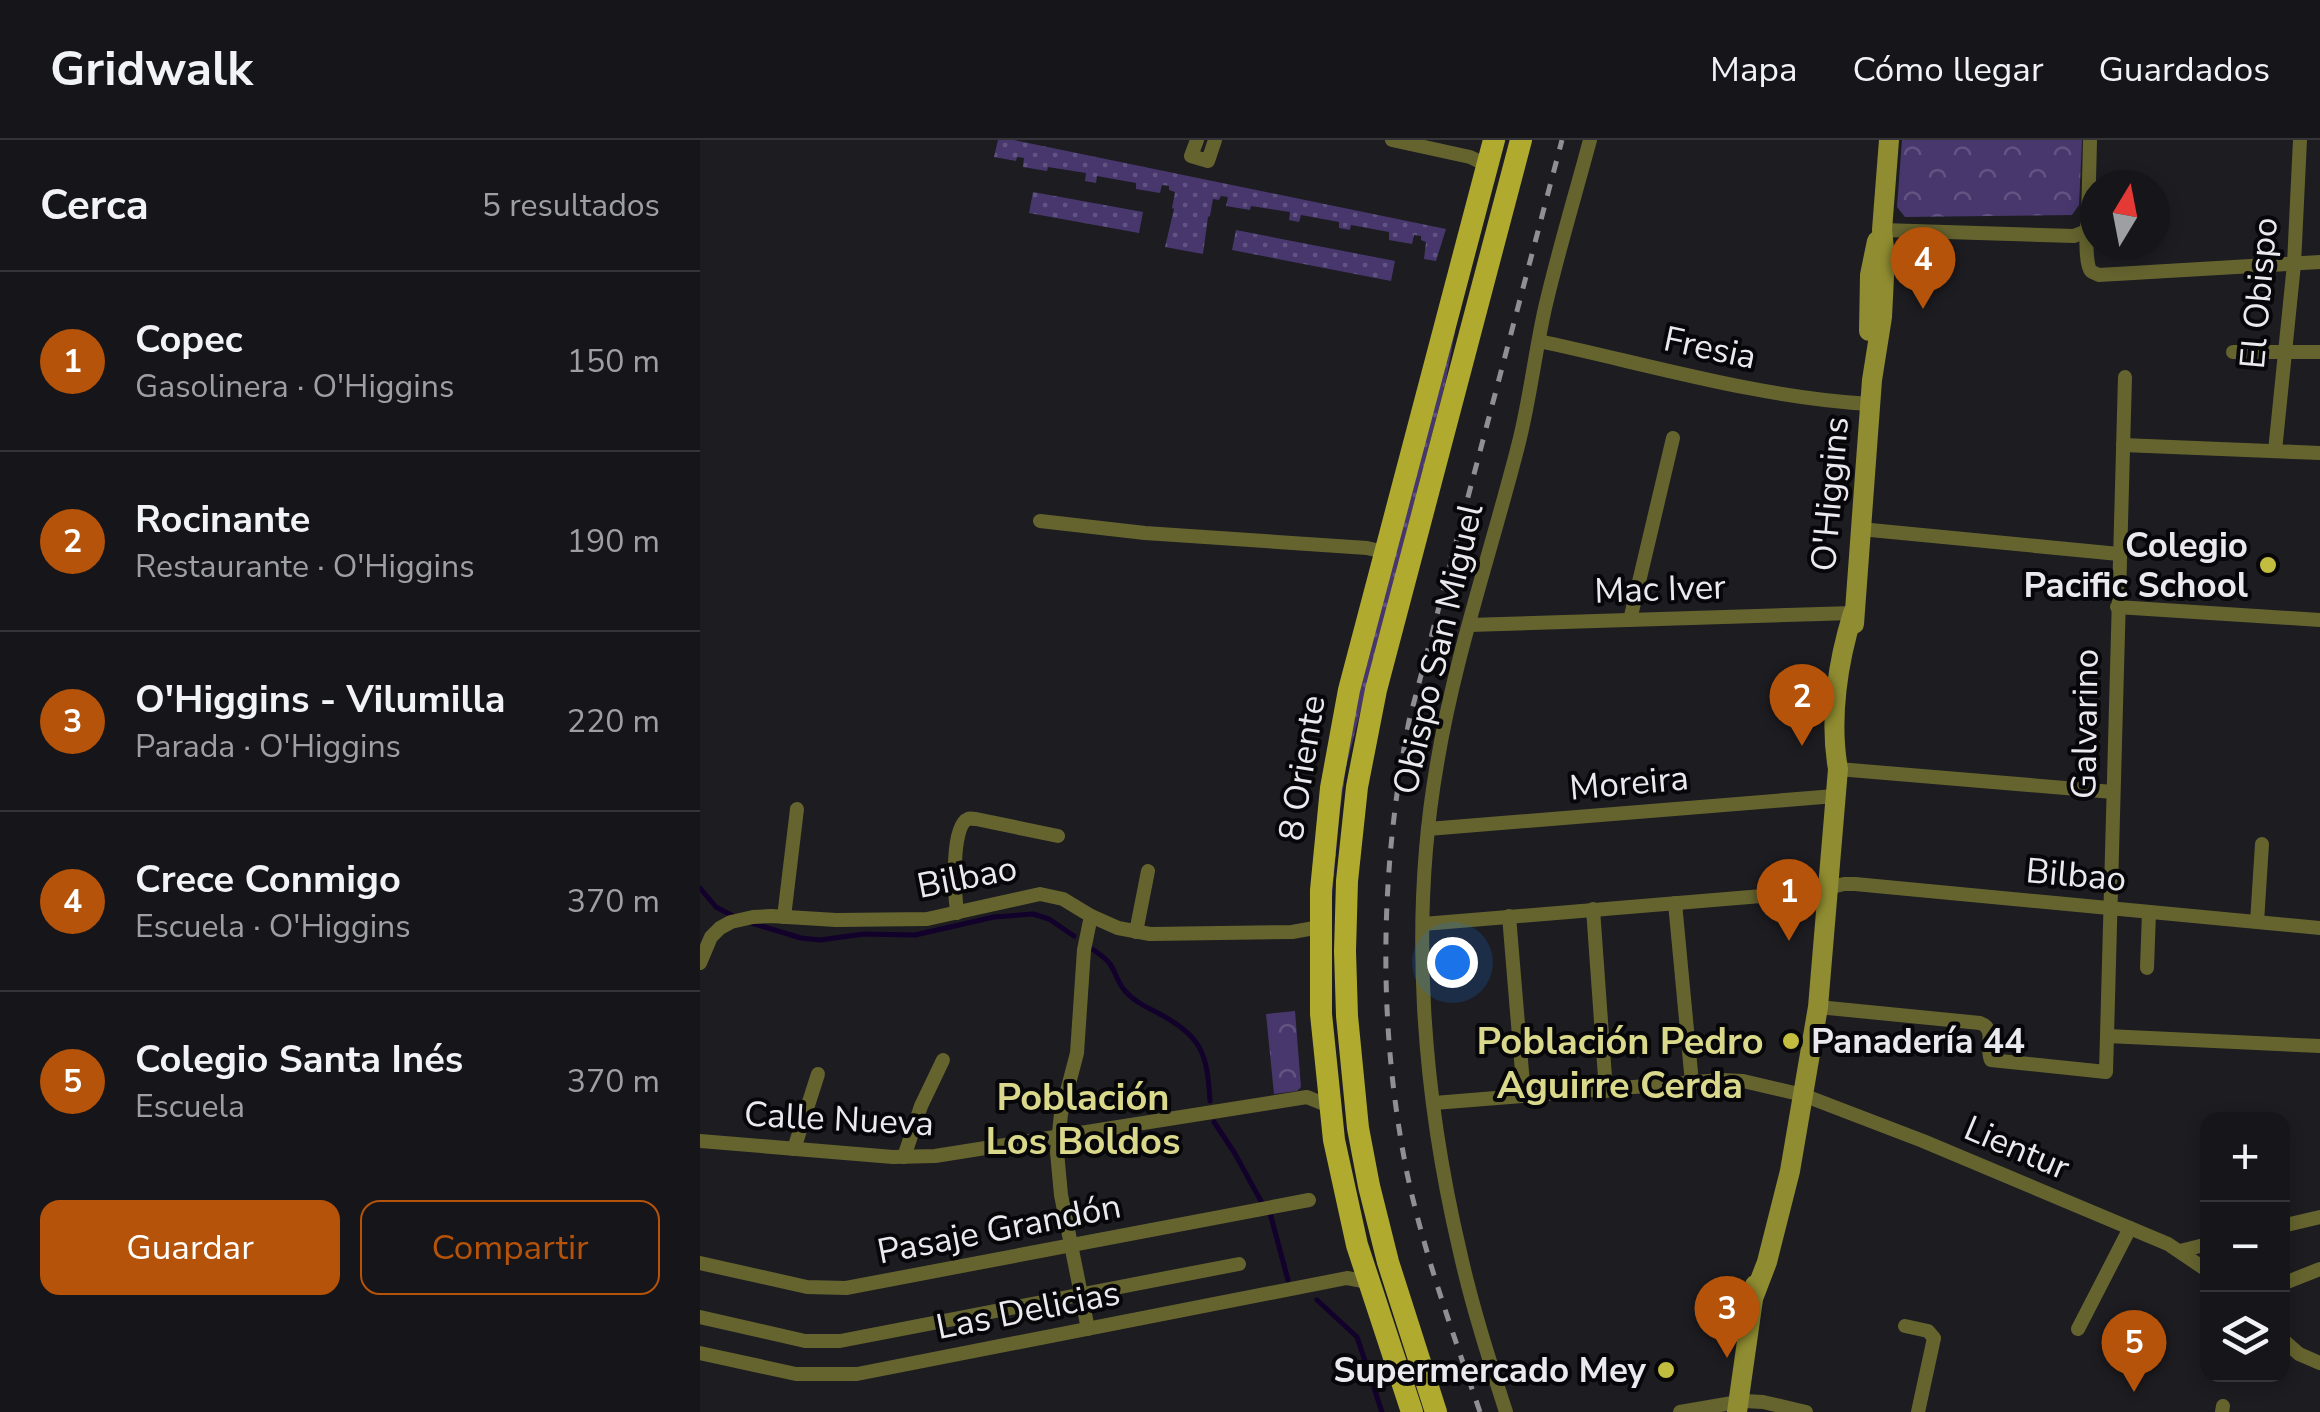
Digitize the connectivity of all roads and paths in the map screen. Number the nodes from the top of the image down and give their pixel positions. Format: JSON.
{"nodes":[{"id":1,"x":1197,"y":140,"type":"edge"},
{"id":2,"x":1215,"y":140,"type":"edge"},
{"id":3,"x":1392,"y":140,"type":"edge"},
{"id":4,"x":1494,"y":140,"type":"edge"},
{"id":5,"x":1521,"y":140,"type":"edge"},
{"id":6,"x":1590,"y":140,"type":"edge"},
{"id":7,"x":1889,"y":140,"type":"edge"},
{"id":8,"x":2090,"y":140,"type":"edge"},
{"id":9,"x":2300,"y":140,"type":"edge"},
{"id":10,"x":1487,"y":165,"type":"junction"},
{"id":11,"x":2089,"y":170,"type":"edge"},
{"id":12,"x":1504,"y":204,"type":"junction"},
{"id":13,"x":1882,"y":230,"type":"junction"},
{"id":14,"x":2080,"y":234,"type":"edge"},
{"id":15,"x":2088,"y":260,"type":"edge"},
{"id":16,"x":2320,"y":262,"type":"edge"},
{"id":17,"x":2294,"y":264,"type":"junction"},
{"id":18,"x":1539,"y":341,"type":"junction"},
{"id":19,"x":2232,"y":352,"type":"dead end"},
{"id":20,"x":2286,"y":352,"type":"junction"},
{"id":21,"x":2320,"y":352,"type":"edge"},
{"id":22,"x":2125,"y":377,"type":"dead end"},
{"id":23,"x":1870,"y":404,"type":"junction"},
{"id":24,"x":1673,"y":438,"type":"dead end"},
{"id":25,"x":2123,"y":445,"type":"junction"},
{"id":26,"x":2274,"y":452,"type":"junction"},
{"id":27,"x":2320,"y":454,"type":"edge"},
{"id":28,"x":1040,"y":521,"type":"dead end"},
{"id":29,"x":1860,"y":528,"type":"junction"},
{"id":30,"x":1384,"y":552,"type":"junction"},
{"id":31,"x":2119,"y":554,"type":"junction"},
{"id":32,"x":2118,"y":607,"type":"junction"},
{"id":33,"x":1853,"y":613,"type":"junction"},
{"id":34,"x":1630,"y":620,"type":"junction"},
{"id":35,"x":2320,"y":620,"type":"edge"},
{"id":36,"x":1469,"y":625,"type":"junction"},
{"id":37,"x":1838,"y":769,"type":"junction"},
{"id":38,"x":2113,"y":792,"type":"junction"},
{"id":39,"x":1835,"y":796,"type":"junction"},
{"id":40,"x":797,"y":810,"type":"dead end"},
{"id":41,"x":1428,"y":829,"type":"junction"},
{"id":42,"x":1058,"y":836,"type":"dead end"},
{"id":43,"x":2262,"y":844,"type":"dead end"},
{"id":44,"x":1148,"y":871,"type":"dead end"},
{"id":45,"x":1827,"y":888,"type":"junction"},
{"id":46,"x":1676,"y":902,"type":"junction"},
{"id":47,"x":1346,"y":905,"type":"junction"},
{"id":48,"x":1593,"y":908,"type":"junction"},
{"id":49,"x":2110,"y":908,"type":"junction"},
{"id":50,"x":2149,"y":912,"type":"junction"},
{"id":51,"x":957,"y":913,"type":"junction"},
{"id":52,"x":1091,"y":916,"type":"junction"},
{"id":53,"x":1509,"y":916,"type":"junction"},
{"id":54,"x":784,"y":917,"type":"junction"},
{"id":55,"x":2256,"y":922,"type":"junction"},
{"id":56,"x":1423,"y":924,"type":"junction"},
{"id":57,"x":1320,"y":927,"type":"junction"},
{"id":58,"x":2320,"y":928,"type":"edge"},
{"id":59,"x":1136,"y":932,"type":"junction"},
{"id":60,"x":700,"y":963,"type":"edge"},
{"id":61,"x":2147,"y":968,"type":"dead end"},
{"id":62,"x":1818,"y":1007,"type":"junction"},
{"id":63,"x":2107,"y":1036,"type":"junction"},
{"id":64,"x":2320,"y":1046,"type":"edge"},
{"id":65,"x":943,"y":1060,"type":"dead end"},
{"id":66,"x":818,"y":1074,"type":"dead end"},
{"id":67,"x":1692,"y":1083,"type":"junction"},
{"id":68,"x":1606,"y":1091,"type":"junction"},
{"id":69,"x":1524,"y":1096,"type":"junction"},
{"id":70,"x":1803,"y":1096,"type":"junction"},
{"id":71,"x":1434,"y":1103,"type":"junction"},
{"id":72,"x":1329,"y":1106,"type":"junction"},
{"id":73,"x":1358,"y":1128,"type":"junction"},
{"id":74,"x":1057,"y":1137,"type":"junction"},
{"id":75,"x":700,"y":1141,"type":"edge"},
{"id":76,"x":794,"y":1149,"type":"junction"},
{"id":77,"x":904,"y":1157,"type":"junction"},
{"id":78,"x":1309,"y":1200,"type":"dead end"},
{"id":79,"x":2320,"y":1217,"type":"edge"},
{"id":80,"x":2290,"y":1224,"type":"edge"},
{"id":81,"x":2130,"y":1228,"type":"junction"},
{"id":82,"x":1071,"y":1246,"type":"junction"},
{"id":83,"x":2200,"y":1246,"type":"edge"},
{"id":84,"x":2180,"y":1251,"type":"junction"},
{"id":85,"x":700,"y":1262,"type":"edge"},
{"id":86,"x":1239,"y":1264,"type":"dead end"},
{"id":87,"x":2200,"y":1265,"type":"edge"},
{"id":88,"x":2320,"y":1269,"type":"edge"},
{"id":89,"x":2290,"y":1281,"type":"edge"},
{"id":90,"x":1368,"y":1282,"type":"junction"},
{"id":91,"x":1081,"y":1295,"type":"junction"},
{"id":92,"x":700,"y":1317,"type":"edge"},
{"id":93,"x":1904,"y":1326,"type":"dead end"},
{"id":94,"x":1088,"y":1329,"type":"junction"},
{"id":95,"x":2078,"y":1330,"type":"dead end"},
{"id":96,"x":2290,"y":1346,"type":"edge"},
{"id":97,"x":700,"y":1353,"type":"edge"},
{"id":98,"x":2320,"y":1363,"type":"edge"},
{"id":99,"x":1738,"y":1407,"type":"edge"},
{"id":100,"x":1412,"y":1412,"type":"edge"},
{"id":101,"x":1436,"y":1412,"type":"edge"},
{"id":102,"x":1506,"y":1412,"type":"edge"},
{"id":103,"x":1680,"y":1412,"type":"edge"},
{"id":104,"x":1806,"y":1412,"type":"edge"},
{"id":105,"x":1918,"y":1412,"type":"edge"}],
"edges":[{"from":1,"to":2,"type":"street"},
{"from":3,"to":10,"type":"street"},
{"from":4,"to":10,"type":"main road","name":"8 Oriente"},
{"from":5,"to":12,"type":"main road","name":"8 Oriente"},
{"from":6,"to":18,"type":"street","name":"Obispo San Miguel"},
{"from":7,"to":13,"type":"main road","name":"O'Higgins"},
{"from":8,"to":11,"type":"street"},
{"from":9,"to":17,"type":"street","name":"El Obispo"},
{"from":10,"to":12,"type":"main road"},
{"from":10,"to":30,"type":"main road","name":"8 Oriente"},
{"from":12,"to":47,"type":"main road","name":"8 Oriente"},
{"from":13,"to":14,"type":"street"},
{"from":13,"to":23,"type":"main road","name":"O'Higgins"},
{"from":15,"to":17,"type":"street"},
{"from":16,"to":17,"type":"street"},
{"from":17,"to":20,"type":"street","name":"El Obispo"},
{"from":18,"to":23,"type":"street","name":"Fresia"},
{"from":18,"to":36,"type":"street","name":"Obispo San Miguel"},
{"from":19,"to":20,"type":"street"},
{"from":20,"to":21,"type":"street"},
{"from":20,"to":26,"type":"street","name":"El Obispo"},
{"from":22,"to":25,"type":"street","name":"Galvarino"},
{"from":23,"to":29,"type":"main road","name":"O'Higgins"},
{"from":24,"to":34,"type":"street"},
{"from":25,"to":26,"type":"street"},
{"from":25,"to":31,"type":"street","name":"Galvarino"},
{"from":26,"to":27,"type":"street"},
{"from":28,"to":30,"type":"street"},
{"from":29,"to":31,"type":"street"},
{"from":29,"to":33,"type":"main road","name":"O'Higgins"},
{"from":30,"to":57,"type":"main road","name":"8 Oriente"},
{"from":31,"to":32,"type":"street","name":"Galvarino"},
{"from":32,"to":35,"type":"street"},
{"from":32,"to":38,"type":"street","name":"Galvarino"},
{"from":33,"to":34,"type":"street","name":"Mac Iver"},
{"from":33,"to":37,"type":"main road","name":"O'Higgins"},
{"from":34,"to":36,"type":"street","name":"Mac Iver"},
{"from":36,"to":41,"type":"street","name":"Obispo San Miguel"},
{"from":37,"to":38,"type":"street"},
{"from":37,"to":39,"type":"main road","name":"O'Higgins"},
{"from":38,"to":49,"type":"street","name":"Galvarino"},
{"from":39,"to":41,"type":"street","name":"Moreira"},
{"from":39,"to":45,"type":"main road","name":"O'Higgins"},
{"from":40,"to":54,"type":"street"},
{"from":41,"to":56,"type":"street","name":"Obispo San Miguel"},
{"from":42,"to":51,"type":"street"},
{"from":43,"to":55,"type":"street"},
{"from":44,"to":59,"type":"street"},
{"from":45,"to":46,"type":"street","name":"Bilbao"},
{"from":45,"to":49,"type":"street","name":"Bilbao"},
{"from":45,"to":62,"type":"main road","name":"O'Higgins"},
{"from":46,"to":48,"type":"street","name":"Bilbao"},
{"from":46,"to":67,"type":"street"},
{"from":47,"to":57,"type":"main road"},
{"from":47,"to":73,"type":"main road","name":"8 Oriente"},
{"from":48,"to":53,"type":"street","name":"Bilbao"},
{"from":48,"to":68,"type":"street"},
{"from":49,"to":50,"type":"street","name":"Bilbao"},
{"from":49,"to":63,"type":"street","name":"Galvarino"},
{"from":50,"to":55,"type":"street","name":"Bilbao"},
{"from":50,"to":61,"type":"street"},
{"from":51,"to":52,"type":"street","name":"Bilbao"},
{"from":51,"to":54,"type":"street","name":"Bilbao"},
{"from":52,"to":59,"type":"street","name":"Bilbao"},
{"from":52,"to":74,"type":"street"},
{"from":53,"to":56,"type":"street","name":"Bilbao"},
{"from":53,"to":69,"type":"street"},
{"from":54,"to":60,"type":"street","name":"Bilbao"},
{"from":55,"to":58,"type":"street","name":"Bilbao"},
{"from":56,"to":71,"type":"street","name":"Obispo San Miguel"},
{"from":57,"to":59,"type":"street","name":"Bilbao"},
{"from":57,"to":72,"type":"main road","name":"8 Oriente"},
{"from":62,"to":63,"type":"street","name":"Galvarino"},
{"from":62,"to":70,"type":"main road","name":"O'Higgins"},
{"from":63,"to":64,"type":"street"},
{"from":65,"to":77,"type":"street"},
{"from":66,"to":76,"type":"street"},
{"from":67,"to":68,"type":"street","name":"Lientur"},
{"from":67,"to":70,"type":"street","name":"Lientur"},
{"from":68,"to":69,"type":"street","name":"Lientur"},
{"from":69,"to":71,"type":"street","name":"Lientur"},
{"from":70,"to":81,"type":"street","name":"Lientur"},
{"from":70,"to":99,"type":"main road","name":"O'Higgins"},
{"from":71,"to":102,"type":"street","name":"Obispo San Miguel"},
{"from":72,"to":73,"type":"main road"},
{"from":72,"to":74,"type":"street","name":"Calle Nueva"},
{"from":72,"to":90,"type":"main road","name":"8 Oriente"},
{"from":73,"to":101,"type":"main road","name":"8 Oriente"},
{"from":74,"to":77,"type":"street","name":"Calle Nueva"},
{"from":74,"to":82,"type":"street"},
{"from":75,"to":76,"type":"street","name":"Calle Nueva"},
{"from":76,"to":77,"type":"street","name":"Calle Nueva"},
{"from":78,"to":82,"type":"street","name":"Pasaje Grandón"},
{"from":79,"to":80,"type":"street"},
{"from":81,"to":84,"type":"street","name":"Lientur"},
{"from":81,"to":95,"type":"street"},
{"from":82,"to":85,"type":"street","name":"Pasaje Grandón"},
{"from":82,"to":91,"type":"street"},
{"from":83,"to":84,"type":"street"},
{"from":84,"to":87,"type":"street","name":"Lientur"},
{"from":86,"to":91,"type":"street"},
{"from":88,"to":89,"type":"street"},
{"from":90,"to":94,"type":"street","name":"Las Delicias"},
{"from":90,"to":100,"type":"main road","name":"8 Oriente"},
{"from":91,"to":92,"type":"street"},
{"from":91,"to":94,"type":"street"},
{"from":93,"to":105,"type":"street"},
{"from":94,"to":97,"type":"street","name":"Las Delicias"},
{"from":96,"to":98,"type":"street"},
{"from":99,"to":103,"type":"street"},
{"from":99,"to":104,"type":"street"}]}
